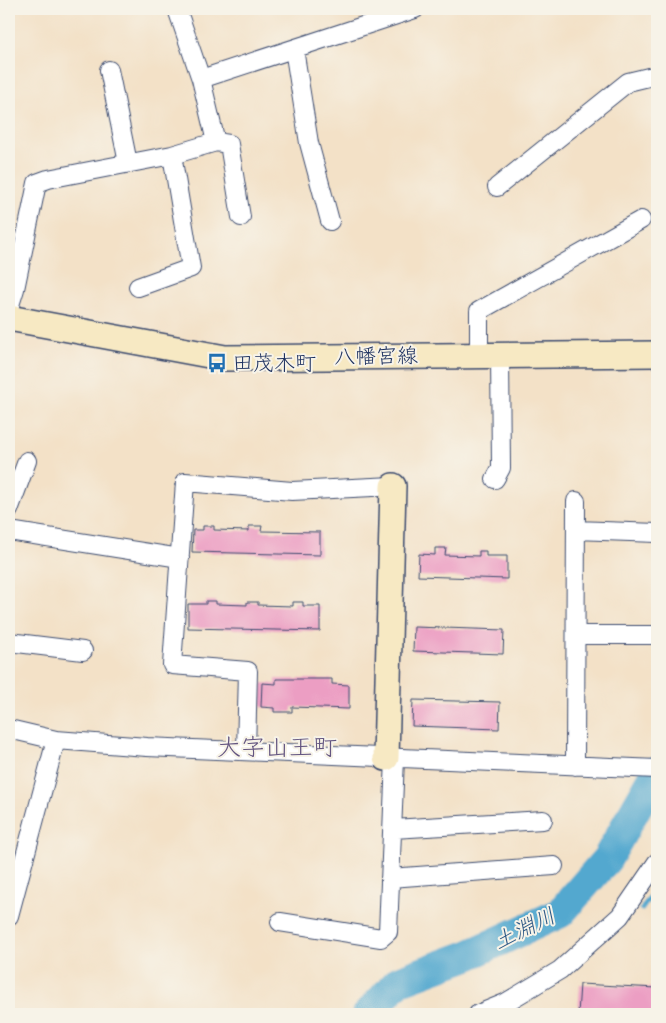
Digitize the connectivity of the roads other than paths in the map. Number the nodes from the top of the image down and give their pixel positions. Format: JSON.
{"nodes":[{"id":1,"x":177,"y":9,"type":"edge"},
{"id":2,"x":415,"y":9,"type":"edge"},
{"id":3,"x":294,"y":49,"type":"junction"},
{"id":4,"x":109,"y":70,"type":"dead end"},
{"id":5,"x":657,"y":75,"type":"edge"},
{"id":6,"x":201,"y":79,"type":"junction"},
{"id":7,"x":216,"y":142,"type":"junction"},
{"id":8,"x":172,"y":155,"type":"junction"},
{"id":9,"x":128,"y":163,"type":"junction"},
{"id":10,"x":497,"y":187,"type":"dead end"},
{"id":11,"x":241,"y":217,"type":"dead end"},
{"id":12,"x":641,"y":220,"type":"dead end"},
{"id":13,"x":330,"y":221,"type":"dead end"},
{"id":14,"x":138,"y":287,"type":"dead end"},
{"id":15,"x":9,"y":308,"type":"edge"},
{"id":16,"x":9,"y":318,"type":"edge"},
{"id":17,"x":490,"y":354,"type":"junction"},
{"id":18,"x":657,"y":354,"type":"edge"},
{"id":19,"x":27,"y":461,"type":"dead end"},
{"id":20,"x":495,"y":479,"type":"dead end"},
{"id":21,"x":393,"y":486,"type":"joint"},
{"id":22,"x":576,"y":501,"type":"dead end"},
{"id":23,"x":9,"y":510,"type":"edge"},
{"id":24,"x":576,"y":530,"type":"junction"},
{"id":25,"x":9,"y":531,"type":"edge"},
{"id":26,"x":657,"y":533,"type":"edge"},
{"id":27,"x":180,"y":558,"type":"junction"},
{"id":28,"x":576,"y":635,"type":"junction"},
{"id":29,"x":657,"y":636,"type":"edge"},
{"id":30,"x":9,"y":642,"type":"edge"},
{"id":31,"x":82,"y":651,"type":"dead end"},
{"id":32,"x":9,"y":729,"type":"edge"},
{"id":33,"x":56,"y":740,"type":"junction"},
{"id":34,"x":246,"y":751,"type":"junction"},
{"id":35,"x":390,"y":758,"type":"junction"},
{"id":36,"x":575,"y":766,"type":"junction"},
{"id":37,"x":657,"y":769,"type":"edge"},
{"id":38,"x":543,"y":820,"type":"dead end"},
{"id":39,"x":393,"y":829,"type":"junction"},
{"id":40,"x":657,"y":862,"type":"edge"},
{"id":41,"x":554,"y":866,"type":"dead end"},
{"id":42,"x":390,"y":878,"type":"junction"},
{"id":43,"x":9,"y":916,"type":"edge"},
{"id":44,"x":280,"y":922,"type":"dead end"},
{"id":45,"x":478,"y":1014,"type":"edge"}],
"edges":[{"from":1,"to":6,"type":"street"},
{"from":2,"to":3,"type":"street"},
{"from":3,"to":6,"type":"street"},
{"from":3,"to":13,"type":"street"},
{"from":4,"to":9,"type":"street"},
{"from":5,"to":10,"type":"street"},
{"from":6,"to":7,"type":"street"},
{"from":7,"to":8,"type":"street"},
{"from":7,"to":11,"type":"street"},
{"from":8,"to":9,"type":"street"},
{"from":8,"to":14,"type":"street"},
{"from":9,"to":15,"type":"street"},
{"from":12,"to":17,"type":"street"},
{"from":16,"to":17,"type":"main road","name":"八幡宮線"},
{"from":17,"to":18,"type":"main road","name":"八幡宮線"},
{"from":17,"to":20,"type":"street"},
{"from":19,"to":23,"type":"street"},
{"from":21,"to":27,"type":"street"},
{"from":21,"to":35,"type":"main road"},
{"from":22,"to":24,"type":"street"},
{"from":24,"to":26,"type":"street"},
{"from":24,"to":28,"type":"street"},
{"from":25,"to":27,"type":"street"},
{"from":27,"to":34,"type":"street"},
{"from":28,"to":29,"type":"street"},
{"from":28,"to":36,"type":"street"},
{"from":30,"to":31,"type":"street"},
{"from":32,"to":33,"type":"street"},
{"from":33,"to":34,"type":"street"},
{"from":33,"to":43,"type":"street"},
{"from":34,"to":35,"type":"street"},
{"from":35,"to":36,"type":"street"},
{"from":35,"to":39,"type":"street"},
{"from":36,"to":37,"type":"street"},
{"from":38,"to":39,"type":"street"},
{"from":39,"to":42,"type":"street"},
{"from":40,"to":45,"type":"street"},
{"from":41,"to":42,"type":"street"},
{"from":42,"to":44,"type":"street"}]}
